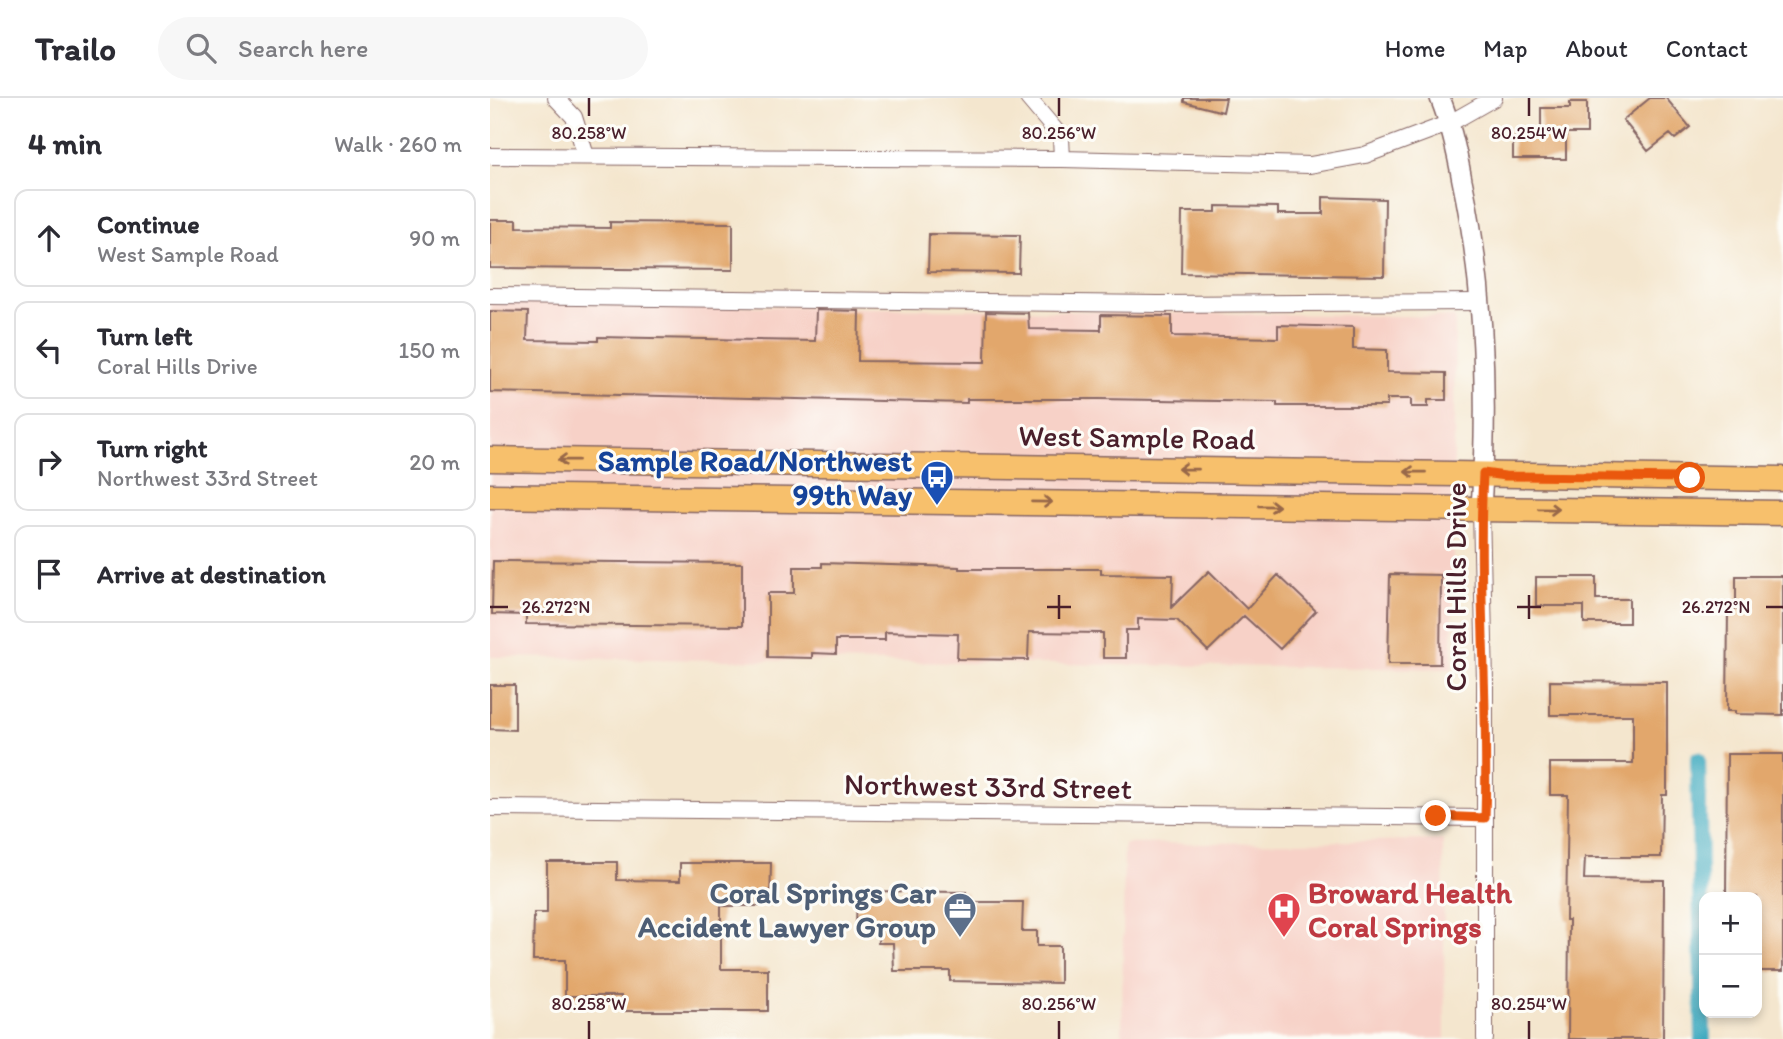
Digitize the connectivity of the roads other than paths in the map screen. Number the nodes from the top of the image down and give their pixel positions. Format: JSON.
{"nodes":[{"id":1,"x":556,"y":98,"type":"edge"},
{"id":2,"x":1028,"y":98,"type":"edge"},
{"id":3,"x":1440,"y":98,"type":"edge"},
{"id":4,"x":1494,"y":98,"type":"edge"},
{"id":5,"x":1450,"y":123,"type":"junction"},
{"id":6,"x":490,"y":156,"type":"edge"},
{"id":7,"x":586,"y":156,"type":"junction"},
{"id":8,"x":1062,"y":159,"type":"junction"},
{"id":9,"x":490,"y":296,"type":"edge"},
{"id":10,"x":1480,"y":302,"type":"junction"},
{"id":11,"x":490,"y":459,"type":"edge"},
{"id":12,"x":973,"y":466,"type":"junction"},
{"id":13,"x":1061,"y":467,"type":"junction"},
{"id":14,"x":1483,"y":473,"type":"junction"},
{"id":15,"x":1783,"y":479,"type":"edge"},
{"id":16,"x":490,"y":496,"type":"edge"},
{"id":17,"x":788,"y":500,"type":"junction"},
{"id":18,"x":973,"y":502,"type":"junction"},
{"id":19,"x":1481,"y":509,"type":"junction"},
{"id":20,"x":1783,"y":513,"type":"edge"},
{"id":21,"x":490,"y":808,"type":"edge"},
{"id":22,"x":1485,"y":818,"type":"junction"},
{"id":23,"x":1485,"y":1039,"type":"edge"}],
"edges":[{"from":1,"to":7,"type":"street"},
{"from":2,"to":8,"type":"street"},
{"from":3,"to":5,"type":"street","name":"Coral Hills Drive"},
{"from":4,"to":5,"type":"street"},
{"from":5,"to":8,"type":"street"},
{"from":5,"to":10,"type":"street","name":"Coral Hills Drive"},
{"from":6,"to":7,"type":"street"},
{"from":7,"to":8,"type":"street"},
{"from":9,"to":10,"type":"street"},
{"from":10,"to":14,"type":"street","name":"Coral Hills Drive"},
{"from":12,"to":11,"type":"main road","name":"West Sample Road","one_way":true},
{"from":12,"to":13,"type":"main road","name":"West Sample Road"},
{"from":12,"to":17,"type":"main road"},
{"from":14,"to":13,"type":"main road","name":"West Sample Road","one_way":true},
{"from":13,"to":18,"type":"main road"},
{"from":14,"to":15,"type":"main road","name":"West Sample Road"},
{"from":14,"to":19,"type":"street","name":"Coral Hills Drive"},
{"from":16,"to":17,"type":"main road"},
{"from":17,"to":18,"type":"main road"},
{"from":18,"to":19,"type":"main road","one_way":true},
{"from":19,"to":20,"type":"main road","one_way":true},
{"from":19,"to":22,"type":"street","name":"Coral Hills Drive"},
{"from":21,"to":22,"type":"street","name":"Northwest 33rd Street"},
{"from":22,"to":23,"type":"street","name":"Coral Hills Drive"}]}
